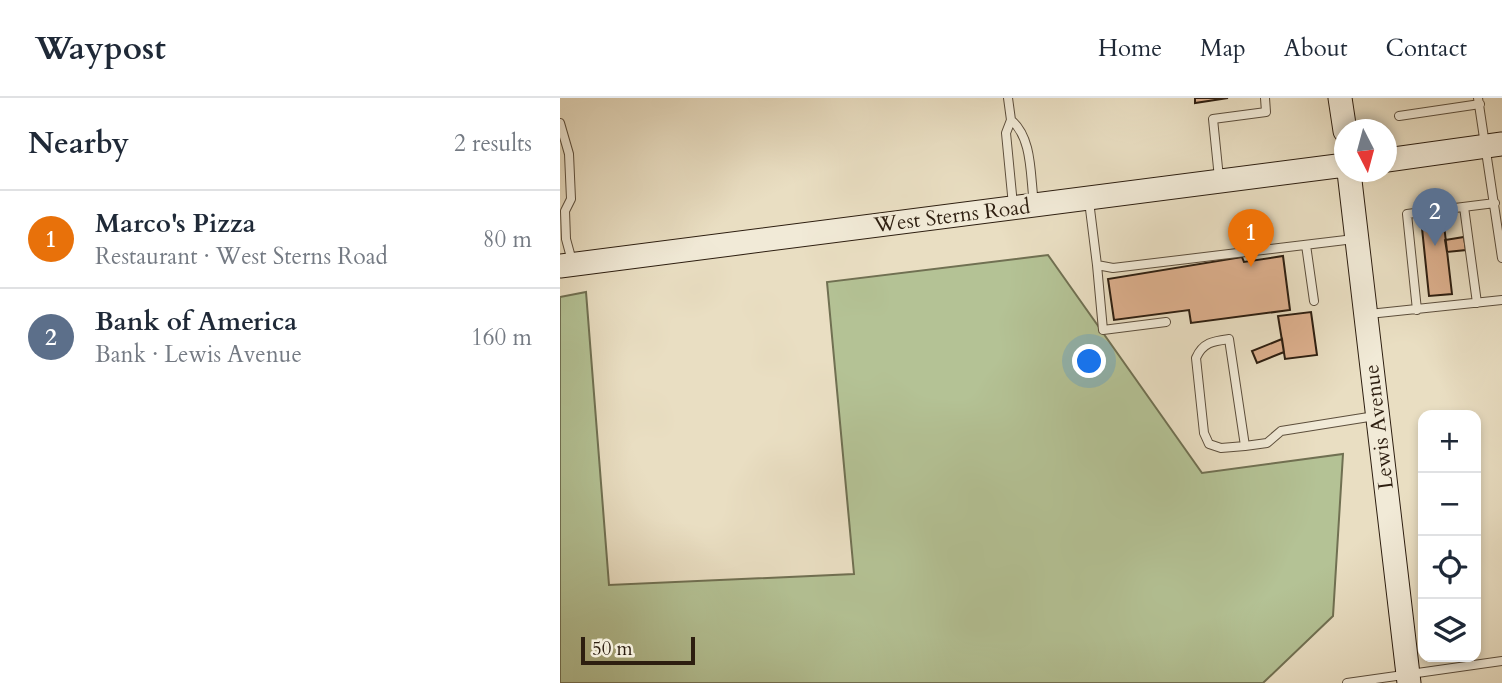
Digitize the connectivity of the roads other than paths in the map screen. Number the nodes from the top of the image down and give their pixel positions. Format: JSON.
{"nodes":[{"id":1,"x":1008,"y":98,"type":"edge"},
{"id":2,"x":1265,"y":98,"type":"edge"},
{"id":3,"x":1340,"y":98,"type":"edge"},
{"id":4,"x":1479,"y":101,"type":"edge"},
{"id":5,"x":1399,"y":116,"type":"dead end"},
{"id":6,"x":1343,"y":119,"type":"edge"},
{"id":7,"x":1011,"y":120,"type":"junction"},
{"id":8,"x":560,"y":123,"type":"edge"},
{"id":9,"x":1494,"y":145,"type":"edge"},
{"id":10,"x":1397,"y":159,"type":"edge"},
{"id":11,"x":1334,"y":166,"type":"edge"},
{"id":12,"x":1220,"y":181,"type":"junction"},
{"id":13,"x":1350,"y":182,"type":"edge"},
{"id":14,"x":1089,"y":198,"type":"junction"},
{"id":15,"x":1495,"y":203,"type":"junction"},
{"id":16,"x":1024,"y":206,"type":"junction"},
{"id":17,"x":1464,"y":206,"type":"junction"},
{"id":18,"x":1357,"y":239,"type":"junction"},
{"id":19,"x":1306,"y":245,"type":"junction"},
{"id":20,"x":1502,"y":258,"type":"edge"},
{"id":21,"x":567,"y":265,"type":"edge"},
{"id":22,"x":1097,"y":265,"type":"junction"},
{"id":23,"x":1502,"y":300,"type":"edge"},
{"id":24,"x":1314,"y":301,"type":"dead end"},
{"id":25,"x":1477,"y":303,"type":"junction"},
{"id":26,"x":1417,"y":310,"type":"junction"},
{"id":27,"x":1366,"y":314,"type":"junction"},
{"id":28,"x":1166,"y":322,"type":"dead end"},
{"id":29,"x":1378,"y":416,"type":"junction"},
{"id":30,"x":1245,"y":446,"type":"junction"},
{"id":31,"x":1502,"y":661,"type":"edge"},
{"id":32,"x":1409,"y":678,"type":"edge"},
{"id":33,"x":1347,"y":683,"type":"edge"}],
"edges":[{"from":1,"to":7,"type":"lane"},
{"from":2,"to":12,"type":"lane"},
{"from":3,"to":6,"type":"main road"},
{"from":4,"to":5,"type":"lane"},
{"from":4,"to":9,"type":"lane"},
{"from":7,"to":16,"type":"lane"},
{"from":7,"to":16,"type":"lane"},
{"from":8,"to":21,"type":"lane"},
{"from":9,"to":10,"type":"main road"},
{"from":9,"to":15,"type":"lane"},
{"from":11,"to":12,"type":"main road","name":"West Sterns Road"},
{"from":12,"to":14,"type":"main road","name":"West Sterns Road"},
{"from":13,"to":18,"type":"main road","name":"Lewis Avenue"},
{"from":14,"to":16,"type":"main road","name":"West Sterns Road"},
{"from":14,"to":22,"type":"lane"},
{"from":15,"to":17,"type":"lane"},
{"from":15,"to":20,"type":"lane"},
{"from":16,"to":21,"type":"main road","name":"West Sterns Road"},
{"from":17,"to":25,"type":"lane"},
{"from":17,"to":26,"type":"lane"},
{"from":18,"to":19,"type":"lane"},
{"from":18,"to":27,"type":"main road","name":"Lewis Avenue"},
{"from":19,"to":22,"type":"lane"},
{"from":19,"to":24,"type":"lane"},
{"from":22,"to":28,"type":"lane"},
{"from":23,"to":25,"type":"lane"},
{"from":25,"to":26,"type":"lane"},
{"from":26,"to":27,"type":"lane"},
{"from":27,"to":29,"type":"main road","name":"Lewis Avenue"},
{"from":29,"to":30,"type":"lane"},
{"from":29,"to":32,"type":"main road","name":"Lewis Avenue"},
{"from":30,"to":30,"type":"lane"},
{"from":31,"to":32,"type":"lane"},
{"from":32,"to":33,"type":"lane"}]}
